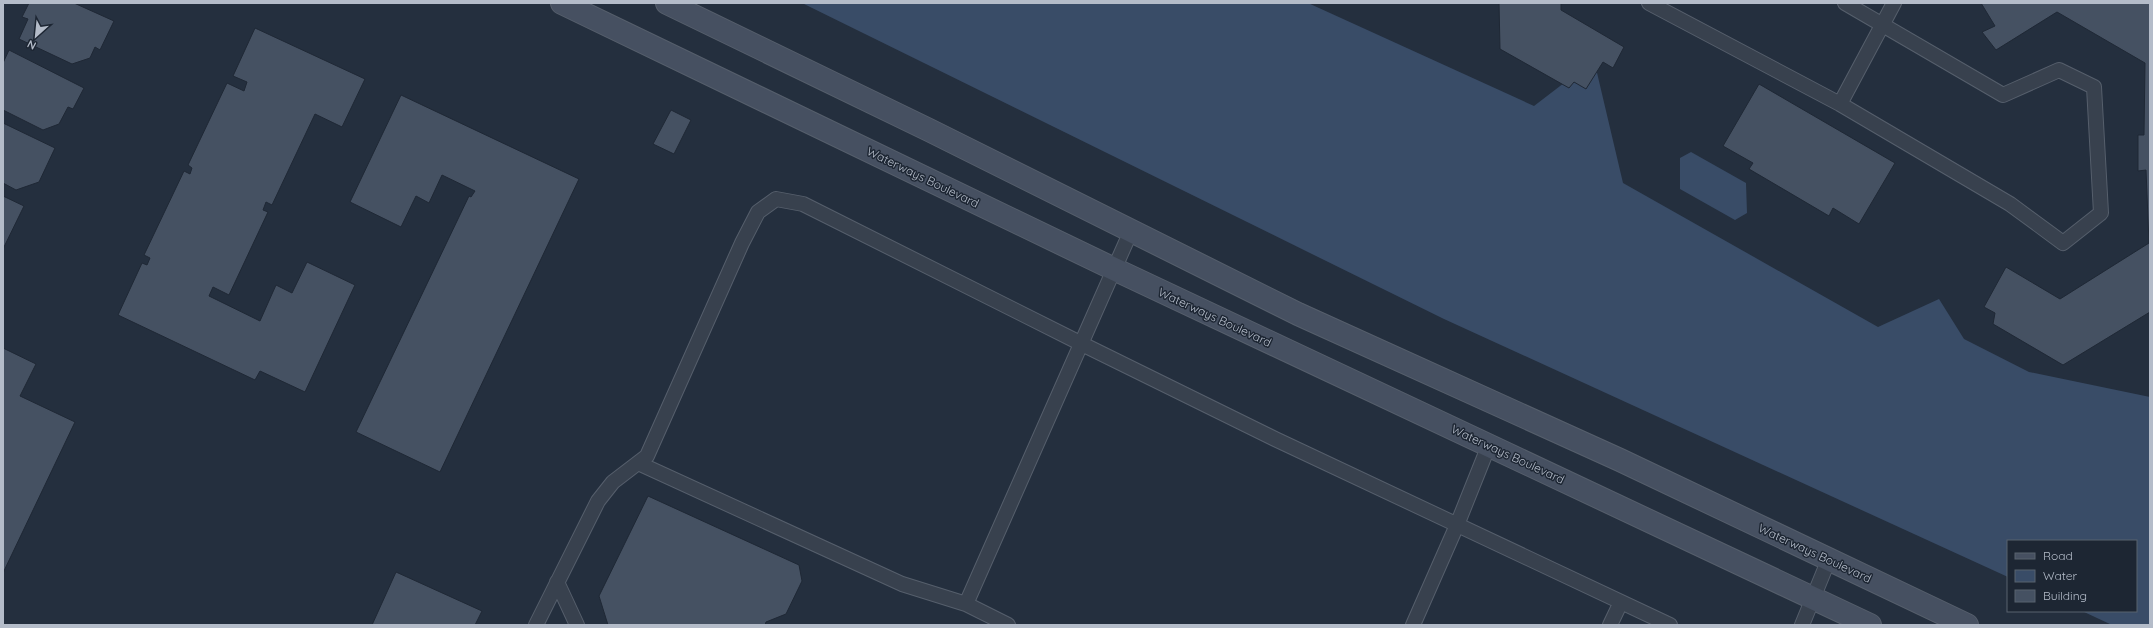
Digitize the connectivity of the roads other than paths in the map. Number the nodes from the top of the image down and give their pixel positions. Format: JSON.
{"nodes":[{"id":1,"x":562,"y":3,"type":"edge"},
{"id":2,"x":668,"y":3,"type":"edge"},
{"id":3,"x":1649,"y":3,"type":"edge"},
{"id":4,"x":1844,"y":3,"type":"edge"},
{"id":5,"x":1894,"y":3,"type":"edge"},
{"id":6,"x":1882,"y":24,"type":"junction"},
{"id":7,"x":1840,"y":104,"type":"junction"},
{"id":8,"x":1131,"y":231,"type":"junction"},
{"id":9,"x":1114,"y":269,"type":"junction"},
{"id":10,"x":1082,"y":344,"type":"junction"},
{"id":11,"x":1489,"y":445,"type":"junction"},
{"id":12,"x":638,"y":463,"type":"junction"},
{"id":13,"x":1457,"y":525,"type":"junction"},
{"id":14,"x":1829,"y":559,"type":"junction"},
{"id":15,"x":557,"y":582,"type":"junction"},
{"id":16,"x":1814,"y":598,"type":"junction"},
{"id":17,"x":1621,"y":602,"type":"junction"},
{"id":18,"x":966,"y":604,"type":"junction"},
{"id":19,"x":536,"y":625,"type":"edge"},
{"id":20,"x":576,"y":625,"type":"edge"},
{"id":21,"x":1008,"y":625,"type":"edge"},
{"id":22,"x":1413,"y":625,"type":"edge"},
{"id":23,"x":1610,"y":625,"type":"edge"},
{"id":24,"x":1670,"y":625,"type":"edge"},
{"id":25,"x":1802,"y":625,"type":"edge"},
{"id":26,"x":1870,"y":625,"type":"edge"},
{"id":27,"x":1967,"y":625,"type":"edge"}],
"edges":[{"from":1,"to":9,"type":"street","name":"Waterways Boulevard"},
{"from":2,"to":8,"type":"street","name":"Waterways Boulevard"},
{"from":3,"to":7,"type":"lane"},
{"from":4,"to":6,"type":"lane"},
{"from":5,"to":6,"type":"lane"},
{"from":6,"to":7,"type":"lane"},
{"from":6,"to":7,"type":"lane"},
{"from":8,"to":9,"type":"lane"},
{"from":8,"to":14,"type":"street","name":"Waterways Boulevard"},
{"from":9,"to":10,"type":"lane"},
{"from":9,"to":11,"type":"street","name":"Waterways Boulevard"},
{"from":10,"to":12,"type":"lane"},
{"from":10,"to":13,"type":"lane"},
{"from":10,"to":18,"type":"lane"},
{"from":11,"to":13,"type":"lane"},
{"from":11,"to":16,"type":"street","name":"Waterways Boulevard"},
{"from":12,"to":15,"type":"lane"},
{"from":12,"to":18,"type":"lane"},
{"from":13,"to":17,"type":"lane"},
{"from":13,"to":22,"type":"lane"},
{"from":14,"to":16,"type":"lane"},
{"from":14,"to":27,"type":"street","name":"Waterways Boulevard"},
{"from":15,"to":19,"type":"lane"},
{"from":15,"to":20,"type":"lane"},
{"from":16,"to":25,"type":"lane"},
{"from":16,"to":26,"type":"street","name":"Waterways Boulevard"},
{"from":17,"to":23,"type":"lane"},
{"from":17,"to":24,"type":"lane"},
{"from":18,"to":21,"type":"lane"}]}
